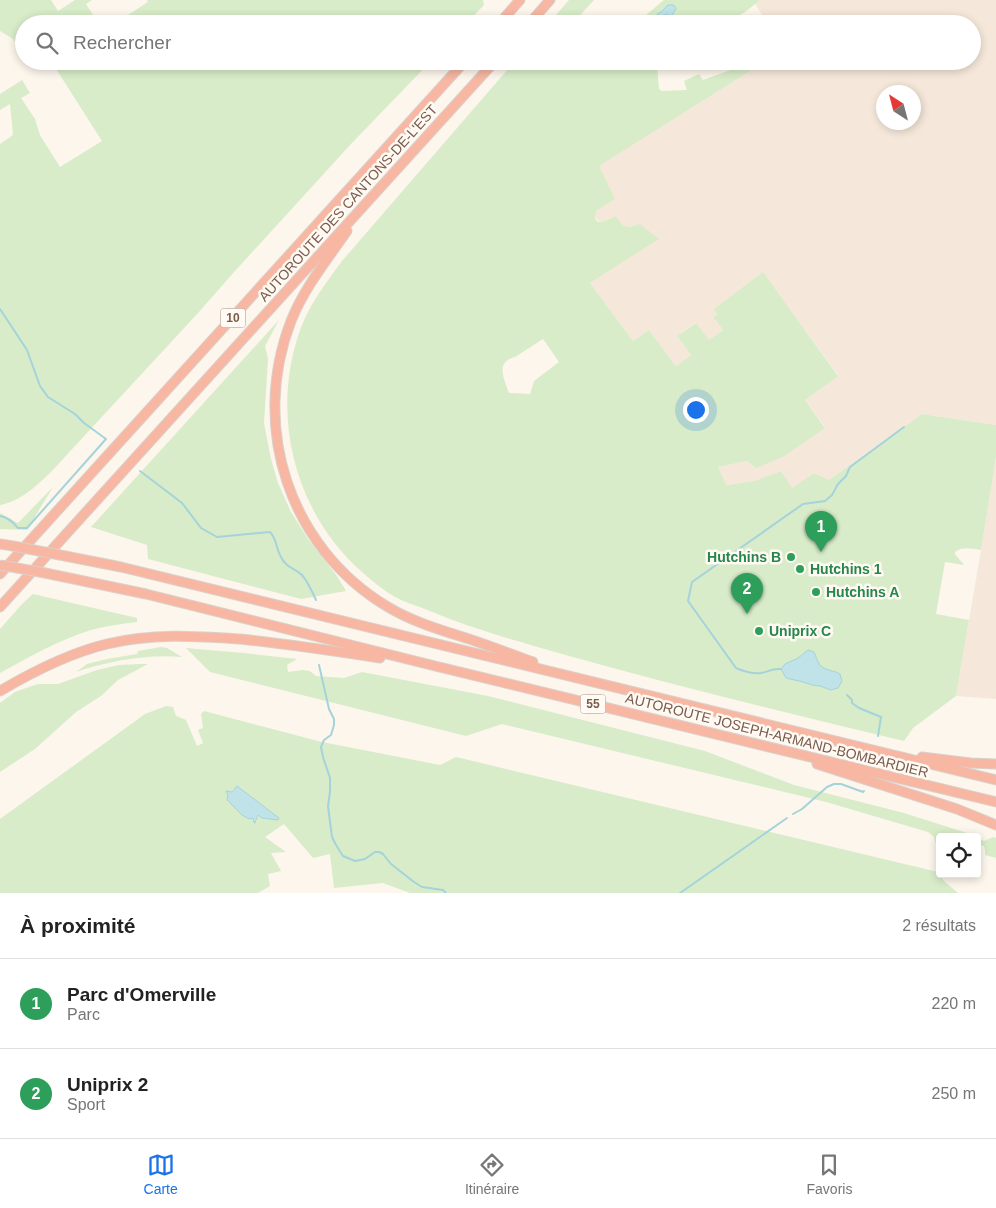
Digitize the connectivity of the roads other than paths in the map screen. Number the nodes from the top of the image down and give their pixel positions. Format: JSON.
{"nodes":[{"id":1,"x":520,"y":0,"type":"edge"},
{"id":2,"x":550,"y":0,"type":"edge"},
{"id":3,"x":507,"y":15,"type":"edge"},
{"id":4,"x":537,"y":15,"type":"edge"},
{"id":5,"x":457,"y":70,"type":"edge"},
{"id":6,"x":487,"y":70,"type":"edge"},
{"id":7,"x":364,"y":206,"type":"junction"},
{"id":8,"x":0,"y":544,"type":"edge"},
{"id":9,"x":0,"y":566,"type":"edge"},
{"id":10,"x":0,"y":574,"type":"edge"},
{"id":11,"x":0,"y":607,"type":"edge"},
{"id":12,"x":435,"y":666,"type":"junction"},
{"id":13,"x":578,"y":678,"type":"junction"},
{"id":14,"x":0,"y":692,"type":"edge"},
{"id":15,"x":751,"y":742,"type":"junction"},
{"id":16,"x":873,"y":750,"type":"junction"},
{"id":17,"x":996,"y":764,"type":"edge"},
{"id":18,"x":996,"y":780,"type":"edge"},
{"id":19,"x":996,"y":802,"type":"edge"},
{"id":20,"x":996,"y":825,"type":"edge"}],
"edges":[{"from":1,"to":3,"type":"highway"},
{"from":2,"to":4,"type":"highway"},
{"from":5,"to":10,"type":"highway","name":"AUTOROUTE DES CANTONS-DE-L'EST","number":"10"},
{"from":6,"to":7,"type":"highway","name":"AUTOROUTE DES CANTONS-DE-L'EST","number":"10"},
{"from":7,"to":11,"type":"highway","name":"AUTOROUTE DES CANTONS-DE-L'EST","number":"10"},
{"from":7,"to":13,"type":"highway"},
{"from":8,"to":13,"type":"highway","bridge":true},
{"from":9,"to":12,"type":"highway","bridge":true},
{"from":12,"to":14,"type":"highway"},
{"from":12,"to":15,"type":"highway","name":"AUTOROUTE JOSEPH-ARMAND-BOMBARDIER","number":"55"},
{"from":13,"to":16,"type":"highway","name":"AUTOROUTE JOSEPH-ARMAND-BOMBARDIER","number":"55"},
{"from":15,"to":19,"type":"highway","name":"AUTOROUTE JOSEPH-ARMAND-BOMBARDIER","number":"55"},
{"from":15,"to":20,"type":"highway"},
{"from":16,"to":17,"type":"highway"},
{"from":16,"to":18,"type":"highway","name":"AUTOROUTE JOSEPH-ARMAND-BOMBARDIER","number":"55"}]}
